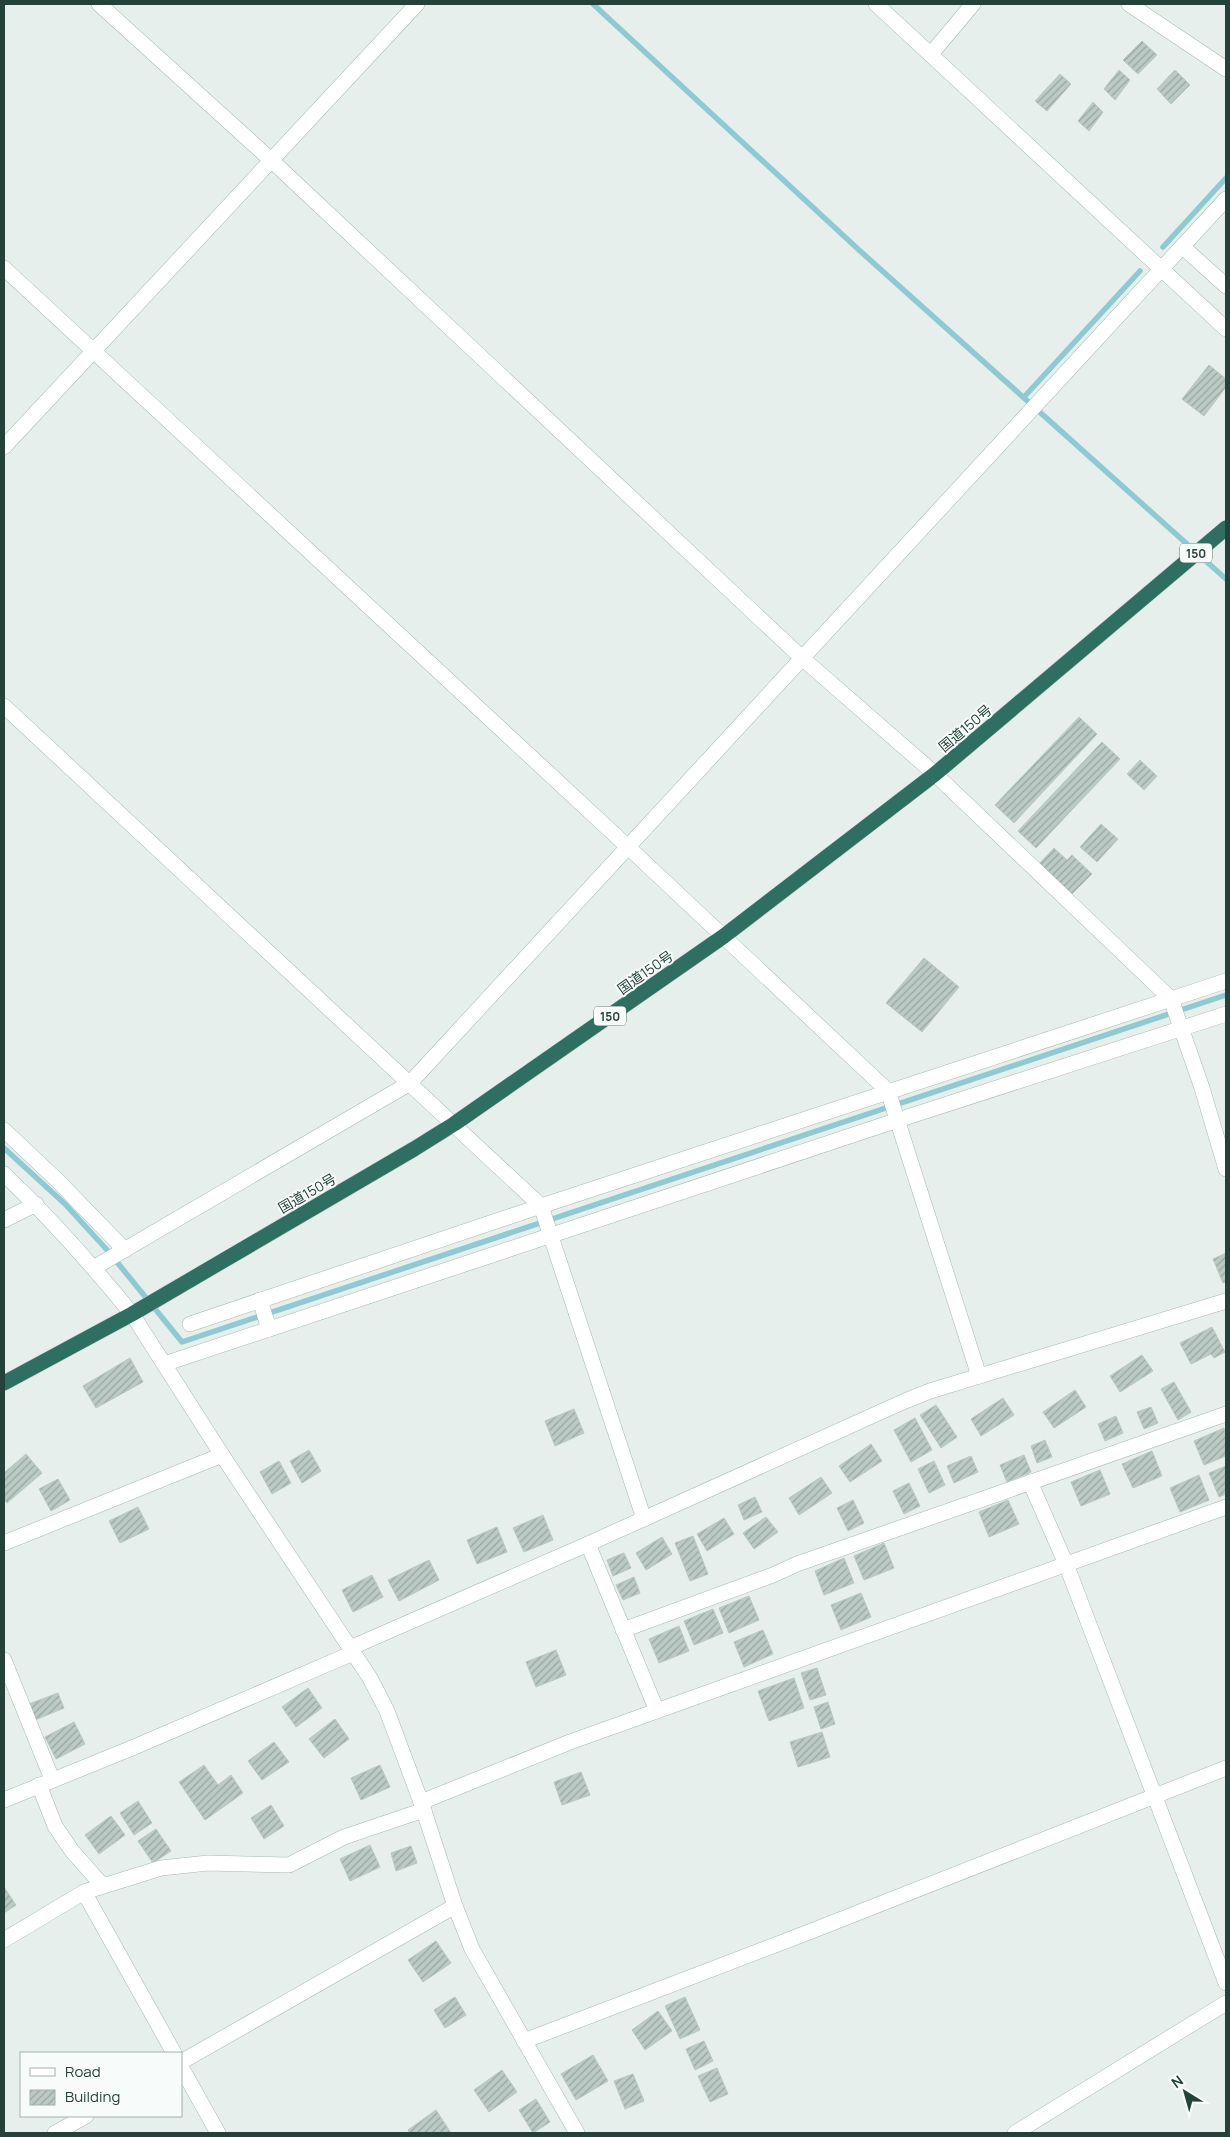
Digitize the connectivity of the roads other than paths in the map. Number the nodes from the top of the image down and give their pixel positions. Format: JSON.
{"nodes":[{"id":1,"x":99,"y":4,"type":"edge"},
{"id":2,"x":417,"y":4,"type":"edge"},
{"id":3,"x":876,"y":4,"type":"edge"},
{"id":4,"x":973,"y":4,"type":"edge"},
{"id":5,"x":1129,"y":4,"type":"edge"},
{"id":6,"x":931,"y":54,"type":"junction"},
{"id":7,"x":1226,"y":69,"type":"edge"},
{"id":8,"x":270,"y":160,"type":"junction"},
{"id":9,"x":1226,"y":199,"type":"edge"},
{"id":10,"x":1183,"y":246,"type":"junction"},
{"id":11,"x":4,"y":268,"type":"edge"},
{"id":12,"x":1162,"y":269,"type":"junction"},
{"id":13,"x":1226,"y":286,"type":"edge"},
{"id":14,"x":1226,"y":328,"type":"edge"},
{"id":15,"x":93,"y":351,"type":"junction"},
{"id":16,"x":4,"y":447,"type":"edge"},
{"id":17,"x":1226,"y":528,"type":"edge"},
{"id":18,"x":802,"y":658,"type":"junction"},
{"id":19,"x":4,"y":706,"type":"edge"},
{"id":20,"x":935,"y":774,"type":"junction"},
{"id":21,"x":628,"y":847,"type":"junction"},
{"id":22,"x":724,"y":936,"type":"junction"},
{"id":23,"x":1226,"y":981,"type":"edge"},
{"id":24,"x":1171,"y":999,"type":"junction"},
{"id":25,"x":1226,"y":1014,"type":"edge"},
{"id":26,"x":1180,"y":1029,"type":"junction"},
{"id":27,"x":410,"y":1083,"type":"junction"},
{"id":28,"x":888,"y":1091,"type":"junction"},
{"id":29,"x":898,"y":1120,"type":"junction"},
{"id":30,"x":454,"y":1124,"type":"junction"},
{"id":31,"x":4,"y":1130,"type":"edge"},
{"id":32,"x":1226,"y":1169,"type":"edge"},
{"id":33,"x":4,"y":1174,"type":"edge"},
{"id":34,"x":36,"y":1204,"type":"junction"},
{"id":35,"x":541,"y":1206,"type":"junction"},
{"id":36,"x":4,"y":1220,"type":"edge"},
{"id":37,"x":551,"y":1236,"type":"junction"},
{"id":38,"x":125,"y":1250,"type":"junction"},
{"id":39,"x":95,"y":1268,"type":"junction"},
{"id":40,"x":260,"y":1300,"type":"junction"},
{"id":41,"x":1226,"y":1301,"type":"edge"},
{"id":42,"x":132,"y":1314,"type":"junction"},
{"id":43,"x":190,"y":1324,"type":"dead end"},
{"id":44,"x":269,"y":1329,"type":"junction"},
{"id":45,"x":164,"y":1364,"type":"junction"},
{"id":46,"x":980,"y":1376,"type":"junction"},
{"id":47,"x":4,"y":1383,"type":"edge"},
{"id":48,"x":1226,"y":1414,"type":"edge"},
{"id":49,"x":222,"y":1455,"type":"junction"},
{"id":50,"x":1030,"y":1482,"type":"junction"},
{"id":51,"x":1226,"y":1507,"type":"edge"},
{"id":52,"x":644,"y":1519,"type":"junction"},
{"id":53,"x":4,"y":1543,"type":"edge"},
{"id":54,"x":588,"y":1544,"type":"junction"},
{"id":55,"x":1066,"y":1564,"type":"junction"},
{"id":56,"x":623,"y":1630,"type":"junction"},
{"id":57,"x":351,"y":1650,"type":"junction"},
{"id":58,"x":4,"y":1660,"type":"edge"},
{"id":59,"x":656,"y":1711,"type":"junction"},
{"id":60,"x":1226,"y":1768,"type":"edge"},
{"id":61,"x":46,"y":1782,"type":"junction"},
{"id":62,"x":1155,"y":1796,"type":"junction"},
{"id":63,"x":4,"y":1800,"type":"edge"},
{"id":64,"x":423,"y":1806,"type":"junction"},
{"id":65,"x":103,"y":1886,"type":"junction"},
{"id":66,"x":84,"y":1892,"type":"junction"},
{"id":67,"x":455,"y":1906,"type":"junction"},
{"id":68,"x":4,"y":1940,"type":"edge"},
{"id":69,"x":1226,"y":1982,"type":"edge"},
{"id":70,"x":1226,"y":2003,"type":"edge"},
{"id":71,"x":524,"y":2041,"type":"junction"},
{"id":72,"x":173,"y":2052,"type":"edge"},
{"id":73,"x":182,"y":2061,"type":"edge"},
{"id":74,"x":182,"y":2069,"type":"edge"},
{"id":75,"x":84,"y":2117,"type":"edge"},
{"id":76,"x":55,"y":2133,"type":"edge"},
{"id":77,"x":218,"y":2133,"type":"edge"},
{"id":78,"x":577,"y":2133,"type":"edge"},
{"id":79,"x":1015,"y":2133,"type":"edge"}],
"edges":[{"from":1,"to":8,"type":"street"},
{"from":2,"to":8,"type":"street"},
{"from":3,"to":6,"type":"street"},
{"from":4,"to":6,"type":"street"},
{"from":5,"to":7,"type":"street"},
{"from":6,"to":12,"type":"street"},
{"from":8,"to":15,"type":"street"},
{"from":8,"to":18,"type":"street"},
{"from":9,"to":10,"type":"street"},
{"from":10,"to":12,"type":"street"},
{"from":10,"to":13,"type":"street"},
{"from":11,"to":15,"type":"street"},
{"from":12,"to":14,"type":"street"},
{"from":12,"to":18,"type":"street"},
{"from":15,"to":16,"type":"street"},
{"from":15,"to":21,"type":"street"},
{"from":17,"to":20,"type":"highway","name":"国道150号","number":"150"},
{"from":18,"to":20,"type":"street"},
{"from":18,"to":21,"type":"street"},
{"from":19,"to":27,"type":"street"},
{"from":20,"to":22,"type":"highway","name":"国道150号","number":"150"},
{"from":20,"to":24,"type":"street"},
{"from":21,"to":22,"type":"street"},
{"from":21,"to":27,"type":"street"},
{"from":22,"to":28,"type":"street"},
{"from":22,"to":30,"type":"highway","name":"国道150号","number":"150"},
{"from":23,"to":24,"type":"street"},
{"from":24,"to":26,"type":"street"},
{"from":24,"to":28,"type":"street"},
{"from":25,"to":26,"type":"street"},
{"from":26,"to":29,"type":"street"},
{"from":26,"to":32,"type":"street"},
{"from":27,"to":30,"type":"street"},
{"from":27,"to":38,"type":"street"},
{"from":28,"to":29,"type":"street"},
{"from":28,"to":35,"type":"street"},
{"from":29,"to":37,"type":"street"},
{"from":29,"to":46,"type":"street"},
{"from":30,"to":35,"type":"street"},
{"from":30,"to":42,"type":"highway","name":"国道150号","number":"150"},
{"from":31,"to":38,"type":"street"},
{"from":33,"to":34,"type":"street"},
{"from":34,"to":36,"type":"street"},
{"from":34,"to":39,"type":"street"},
{"from":35,"to":37,"type":"street"},
{"from":35,"to":40,"type":"street"},
{"from":37,"to":44,"type":"street"},
{"from":37,"to":52,"type":"street"},
{"from":38,"to":39,"type":"street"},
{"from":39,"to":42,"type":"street"},
{"from":40,"to":43,"type":"street"},
{"from":40,"to":44,"type":"street"},
{"from":41,"to":46,"type":"street"},
{"from":42,"to":45,"type":"street"},
{"from":42,"to":47,"type":"highway","name":"国道150号","number":"150"},
{"from":44,"to":45,"type":"street"},
{"from":45,"to":49,"type":"street"},
{"from":46,"to":52,"type":"street"},
{"from":48,"to":50,"type":"street"},
{"from":49,"to":53,"type":"street"},
{"from":49,"to":57,"type":"street"},
{"from":50,"to":55,"type":"street"},
{"from":50,"to":56,"type":"street"},
{"from":51,"to":55,"type":"street"},
{"from":52,"to":54,"type":"street"},
{"from":54,"to":56,"type":"street"},
{"from":54,"to":57,"type":"street"},
{"from":55,"to":59,"type":"street"},
{"from":55,"to":62,"type":"street"},
{"from":56,"to":59,"type":"street"},
{"from":57,"to":61,"type":"street"},
{"from":57,"to":64,"type":"street"},
{"from":58,"to":61,"type":"street"},
{"from":59,"to":64,"type":"street"},
{"from":60,"to":62,"type":"street"},
{"from":61,"to":63,"type":"street"},
{"from":61,"to":65,"type":"street"},
{"from":62,"to":69,"type":"street"},
{"from":62,"to":71,"type":"street"},
{"from":64,"to":65,"type":"street"},
{"from":64,"to":67,"type":"street"},
{"from":65,"to":66,"type":"street"},
{"from":66,"to":68,"type":"street"},
{"from":66,"to":72,"type":"street"},
{"from":67,"to":71,"type":"street"},
{"from":67,"to":73,"type":"street"},
{"from":70,"to":79,"type":"street"},
{"from":71,"to":78,"type":"street"},
{"from":74,"to":77,"type":"street"},
{"from":75,"to":76,"type":"street"}]}
